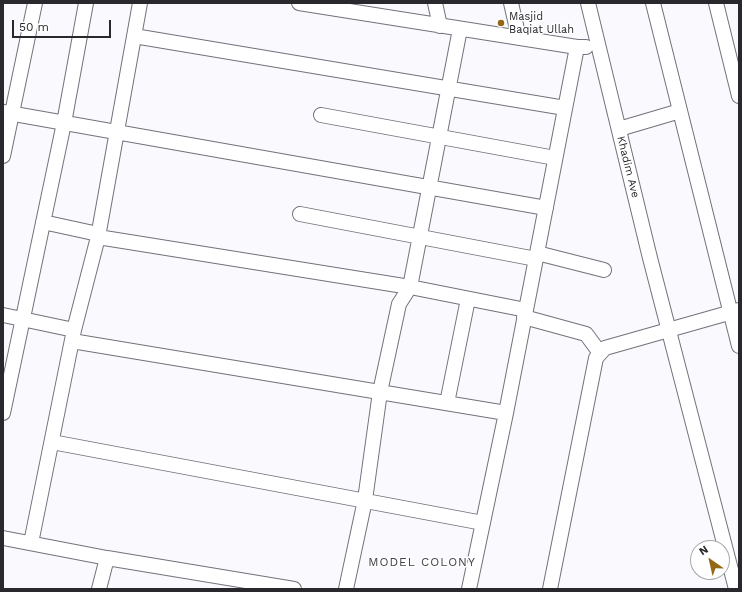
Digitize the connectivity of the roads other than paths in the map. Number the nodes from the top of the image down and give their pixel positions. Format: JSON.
{"nodes":[{"id":1,"x":35,"y":3,"type":"edge"},
{"id":2,"x":86,"y":3,"type":"edge"},
{"id":3,"x":140,"y":3,"type":"edge"},
{"id":4,"x":299,"y":3,"type":"edge"},
{"id":5,"x":434,"y":3,"type":"edge"},
{"id":6,"x":510,"y":3,"type":"edge"},
{"id":7,"x":588,"y":3,"type":"edge"},
{"id":8,"x":653,"y":3,"type":"edge"},
{"id":9,"x":716,"y":3,"type":"edge"},
{"id":10,"x":358,"y":8,"type":"edge"},
{"id":11,"x":440,"y":26,"type":"junction"},
{"id":12,"x":460,"y":29,"type":"junction"},
{"id":13,"x":134,"y":36,"type":"junction"},
{"id":14,"x":519,"y":38,"type":"junction"},
{"id":15,"x":598,"y":46,"type":"junction"},
{"id":16,"x":577,"y":47,"type":"junction"},
{"id":17,"x":448,"y":88,"type":"junction"},
{"id":18,"x":739,"y":96,"type":"edge"},
{"id":19,"x":565,"y":108,"type":"junction"},
{"id":20,"x":680,"y":111,"type":"junction"},
{"id":21,"x":7,"y":113,"type":"edge"},
{"id":22,"x":321,"y":115,"type":"dead end"},
{"id":23,"x":64,"y":123,"type":"junction"},
{"id":24,"x":618,"y":129,"type":"junction"},
{"id":25,"x":117,"y":132,"type":"junction"},
{"id":26,"x":439,"y":136,"type":"junction"},
{"id":27,"x":3,"y":156,"type":"edge"},
{"id":28,"x":555,"y":158,"type":"junction"},
{"id":29,"x":429,"y":187,"type":"junction"},
{"id":30,"x":546,"y":208,"type":"junction"},
{"id":31,"x":300,"y":214,"type":"dead end"},
{"id":32,"x":43,"y":222,"type":"junction"},
{"id":33,"x":98,"y":235,"type":"junction"},
{"id":34,"x":420,"y":237,"type":"junction"},
{"id":35,"x":536,"y":256,"type":"junction"},
{"id":36,"x":604,"y":270,"type":"dead end"},
{"id":37,"x":410,"y":287,"type":"junction"},
{"id":38,"x":468,"y":299,"type":"junction"},
{"id":39,"x":735,"y":311,"type":"edge"},
{"id":40,"x":525,"y":314,"type":"junction"},
{"id":41,"x":3,"y":315,"type":"edge"},
{"id":42,"x":22,"y":318,"type":"junction"},
{"id":43,"x":670,"y":331,"type":"junction"},
{"id":44,"x":73,"y":335,"type":"junction"},
{"id":45,"x":739,"y":346,"type":"edge"},
{"id":46,"x":600,"y":353,"type":"junction"},
{"id":47,"x":380,"y":392,"type":"junction"},
{"id":48,"x":447,"y":403,"type":"junction"},
{"id":49,"x":3,"y":413,"type":"edge"},
{"id":50,"x":506,"y":413,"type":"junction"},
{"id":51,"x":52,"y":442,"type":"junction"},
{"id":52,"x":365,"y":500,"type":"junction"},
{"id":53,"x":483,"y":522,"type":"junction"},
{"id":54,"x":3,"y":538,"type":"edge"},
{"id":55,"x":31,"y":543,"type":"junction"},
{"id":56,"x":107,"y":558,"type":"junction"},
{"id":57,"x":99,"y":589,"type":"edge"},
{"id":58,"x":294,"y":589,"type":"edge"},
{"id":59,"x":346,"y":589,"type":"edge"},
{"id":60,"x":469,"y":589,"type":"edge"},
{"id":61,"x":550,"y":589,"type":"edge"},
{"id":62,"x":736,"y":589,"type":"edge"}],
"edges":[{"from":1,"to":21,"type":"street"},
{"from":2,"to":23,"type":"street"},
{"from":3,"to":13,"type":"street"},
{"from":4,"to":10,"type":"street"},
{"from":5,"to":11,"type":"street"},
{"from":6,"to":14,"type":"street"},
{"from":7,"to":15,"type":"street","name":"Khadim Ave"},
{"from":8,"to":20,"type":"street"},
{"from":9,"to":18,"type":"street"},
{"from":10,"to":11,"type":"street"},
{"from":11,"to":12,"type":"street"},
{"from":12,"to":14,"type":"street"},
{"from":12,"to":17,"type":"street"},
{"from":13,"to":17,"type":"street"},
{"from":13,"to":25,"type":"street"},
{"from":14,"to":16,"type":"street"},
{"from":15,"to":16,"type":"street"},
{"from":15,"to":24,"type":"street","name":"Khadim Ave"},
{"from":16,"to":19,"type":"street"},
{"from":17,"to":19,"type":"street"},
{"from":17,"to":26,"type":"street"},
{"from":19,"to":28,"type":"street"},
{"from":20,"to":24,"type":"street"},
{"from":20,"to":39,"type":"street"},
{"from":21,"to":23,"type":"street"},
{"from":21,"to":27,"type":"street"},
{"from":22,"to":26,"type":"street"},
{"from":23,"to":25,"type":"street"},
{"from":23,"to":32,"type":"street"},
{"from":24,"to":43,"type":"street","name":"Khadim Ave"},
{"from":25,"to":29,"type":"street"},
{"from":25,"to":33,"type":"street"},
{"from":26,"to":28,"type":"street"},
{"from":26,"to":29,"type":"street"},
{"from":28,"to":30,"type":"street"},
{"from":29,"to":30,"type":"street"},
{"from":29,"to":34,"type":"street"},
{"from":30,"to":35,"type":"street"},
{"from":31,"to":34,"type":"street"},
{"from":32,"to":33,"type":"street"},
{"from":32,"to":42,"type":"street"},
{"from":33,"to":37,"type":"street"},
{"from":33,"to":44,"type":"street"},
{"from":34,"to":35,"type":"street"},
{"from":34,"to":37,"type":"street"},
{"from":35,"to":36,"type":"street"},
{"from":35,"to":40,"type":"street"},
{"from":37,"to":38,"type":"street"},
{"from":37,"to":47,"type":"street"},
{"from":38,"to":40,"type":"street"},
{"from":38,"to":48,"type":"street"},
{"from":39,"to":43,"type":"street"},
{"from":39,"to":45,"type":"street"},
{"from":40,"to":46,"type":"street"},
{"from":40,"to":50,"type":"street"},
{"from":41,"to":42,"type":"street"},
{"from":42,"to":44,"type":"street"},
{"from":42,"to":49,"type":"street"},
{"from":43,"to":46,"type":"street"},
{"from":43,"to":62,"type":"street","name":"Khadim Ave"},
{"from":44,"to":47,"type":"street"},
{"from":44,"to":51,"type":"street"},
{"from":46,"to":61,"type":"street"},
{"from":47,"to":48,"type":"street"},
{"from":47,"to":52,"type":"street"},
{"from":48,"to":50,"type":"street"},
{"from":50,"to":53,"type":"street"},
{"from":51,"to":52,"type":"street"},
{"from":51,"to":55,"type":"street"},
{"from":52,"to":53,"type":"street"},
{"from":52,"to":59,"type":"street"},
{"from":53,"to":60,"type":"street"},
{"from":54,"to":55,"type":"street"},
{"from":55,"to":56,"type":"street"},
{"from":56,"to":57,"type":"street"},
{"from":56,"to":58,"type":"street"}]}
